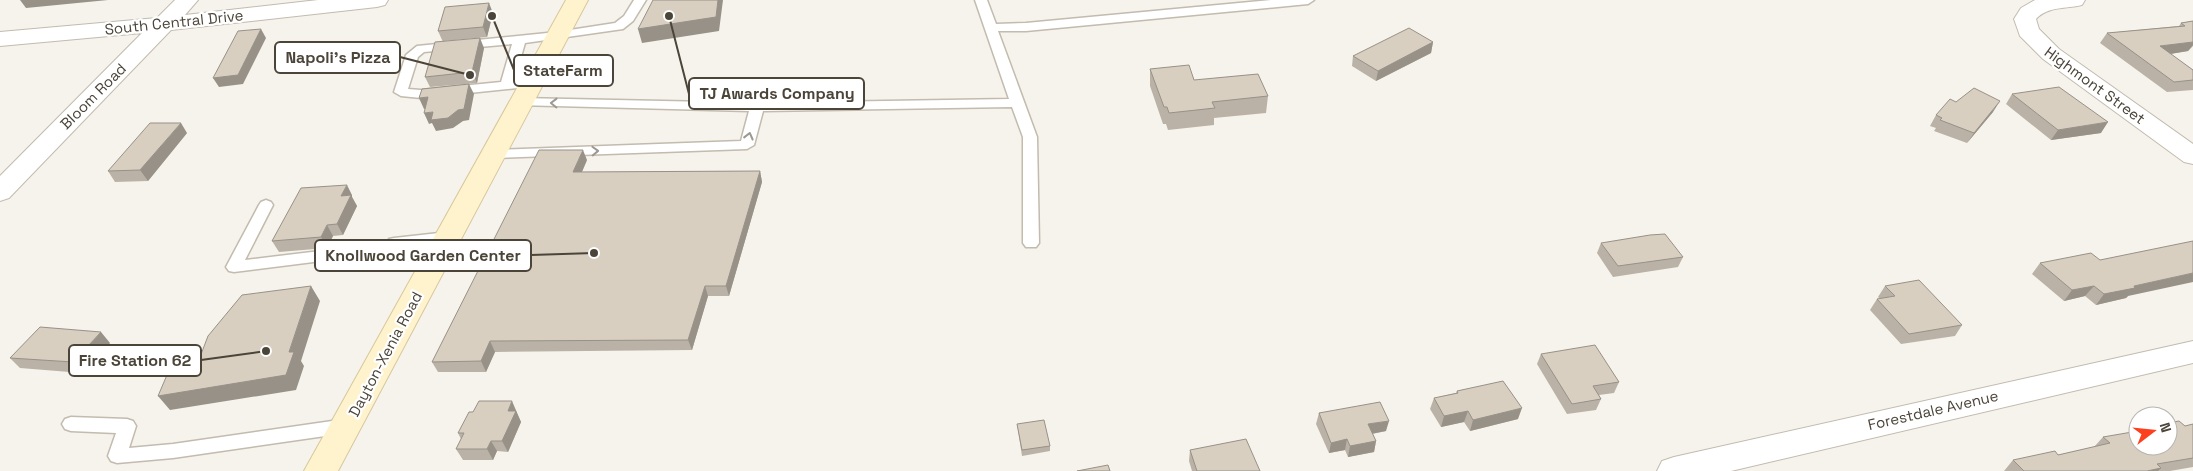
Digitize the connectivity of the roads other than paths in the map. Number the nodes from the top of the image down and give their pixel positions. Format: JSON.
{"nodes":[{"id":1,"x":187,"y":0,"type":"edge"},
{"id":2,"x":377,"y":0,"type":"edge"},
{"id":3,"x":577,"y":0,"type":"edge"},
{"id":4,"x":640,"y":0,"type":"edge"},
{"id":5,"x":981,"y":0,"type":"edge"},
{"id":6,"x":1308,"y":0,"type":"edge"},
{"id":7,"x":2074,"y":0,"type":"edge"},
{"id":8,"x":163,"y":23,"type":"junction"},
{"id":9,"x":990,"y":28,"type":"junction"},
{"id":10,"x":557,"y":36,"type":"junction"},
{"id":11,"x":0,"y":39,"type":"edge"},
{"id":12,"x":520,"y":39,"type":"junction"},
{"id":13,"x":520,"y":90,"type":"junction"},
{"id":14,"x":1017,"y":103,"type":"junction"},
{"id":15,"x":757,"y":106,"type":"junction"},
{"id":16,"x":493,"y":154,"type":"junction"},
{"id":17,"x":2193,"y":156,"type":"edge"},
{"id":18,"x":0,"y":192,"type":"edge"},
{"id":19,"x":266,"y":205,"type":"dead end"},
{"id":20,"x":448,"y":237,"type":"junction"},
{"id":21,"x":1031,"y":243,"type":"dead end"},
{"id":22,"x":2193,"y":352,"type":"edge"},
{"id":23,"x":70,"y":424,"type":"dead end"},
{"id":24,"x":346,"y":426,"type":"junction"},
{"id":25,"x":322,"y":471,"type":"edge"},
{"id":26,"x":1674,"y":471,"type":"edge"}],
"edges":[{"from":1,"to":8,"type":"street","name":"Bloom Road"},
{"from":2,"to":8,"type":"street","name":"South Central Drive"},
{"from":3,"to":10,"type":"main road","name":"Dayton-Xenia Road"},
{"from":4,"to":10,"type":"lane"},
{"from":5,"to":9,"type":"lane"},
{"from":6,"to":9,"type":"lane"},
{"from":7,"to":17,"type":"street","name":"Highmont Street"},
{"from":8,"to":11,"type":"street","name":"South Central Drive"},
{"from":8,"to":18,"type":"street","name":"Bloom Road"},
{"from":9,"to":14,"type":"lane"},
{"from":10,"to":12,"type":"lane"},
{"from":10,"to":13,"type":"main road","name":"Dayton-Xenia Road"},
{"from":12,"to":13,"type":"lane"},
{"from":12,"to":13,"type":"lane"},
{"from":15,"to":13,"type":"lane","one_way":true},
{"from":13,"to":16,"type":"main road","name":"Dayton-Xenia Road"},
{"from":14,"to":15,"type":"lane"},
{"from":14,"to":21,"type":"lane"},
{"from":16,"to":15,"type":"lane","one_way":true},
{"from":16,"to":20,"type":"main road","name":"Dayton-Xenia Road"},
{"from":19,"to":20,"type":"lane"},
{"from":20,"to":24,"type":"main road","name":"Dayton-Xenia Road"},
{"from":22,"to":26,"type":"street","name":"Forestdale Avenue"},
{"from":23,"to":24,"type":"lane"},
{"from":24,"to":25,"type":"main road","name":"Dayton-Xenia Road"}]}
